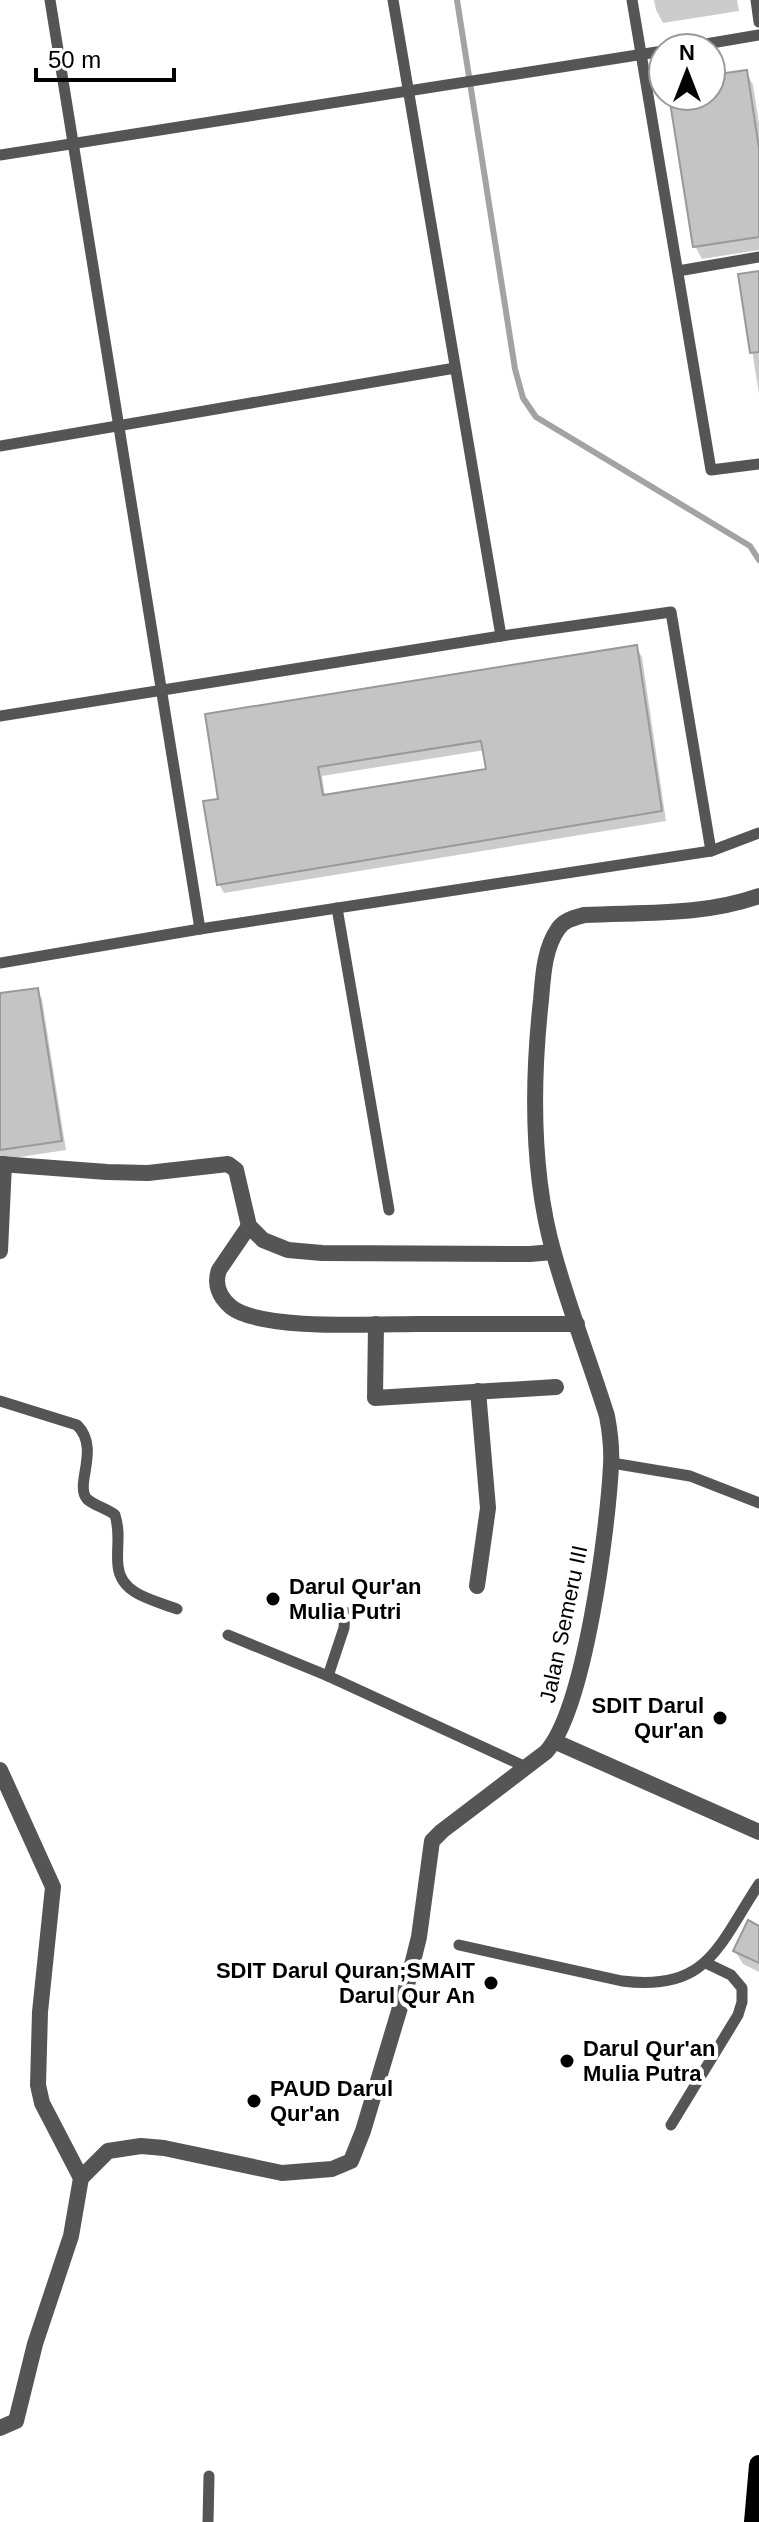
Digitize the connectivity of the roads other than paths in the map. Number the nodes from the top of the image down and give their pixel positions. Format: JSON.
{"nodes":[{"id":1,"x":50,"y":0,"type":"edge"},
{"id":2,"x":393,"y":0,"type":"edge"},
{"id":3,"x":632,"y":0,"type":"edge"},
{"id":4,"x":756,"y":0,"type":"edge"},
{"id":5,"x":759,"y":22,"type":"edge"},
{"id":6,"x":759,"y":35,"type":"edge"},
{"id":7,"x":727,"y":40,"type":"edge"},
{"id":8,"x":647,"y":54,"type":"edge"},
{"id":9,"x":642,"y":55,"type":"junction"},
{"id":10,"x":408,"y":91,"type":"junction"},
{"id":11,"x":73,"y":143,"type":"junction"},
{"id":12,"x":0,"y":155,"type":"edge"},
{"id":13,"x":759,"y":257,"type":"edge"},
{"id":14,"x":678,"y":271,"type":"junction"},
{"id":15,"x":455,"y":368,"type":"junction"},
{"id":16,"x":117,"y":426,"type":"junction"},
{"id":17,"x":0,"y":446,"type":"edge"},
{"id":18,"x":759,"y":464,"type":"edge"},
{"id":19,"x":501,"y":636,"type":"junction"},
{"id":20,"x":161,"y":689,"type":"junction"},
{"id":21,"x":0,"y":716,"type":"edge"},
{"id":22,"x":759,"y":833,"type":"edge"},
{"id":23,"x":711,"y":851,"type":"junction"},
{"id":24,"x":759,"y":896,"type":"edge"},
{"id":25,"x":337,"y":908,"type":"junction"},
{"id":26,"x":200,"y":929,"type":"junction"},
{"id":27,"x":0,"y":963,"type":"edge"},
{"id":28,"x":2,"y":1164,"type":"edge"},
{"id":29,"x":389,"y":1210,"type":"dead end"},
{"id":30,"x":249,"y":1226,"type":"junction"},
{"id":31,"x":0,"y":1251,"type":"edge"},
{"id":32,"x":553,"y":1252,"type":"junction"},
{"id":33,"x":376,"y":1324,"type":"junction"},
{"id":34,"x":577,"y":1324,"type":"junction"},
{"id":35,"x":556,"y":1387,"type":"dead end"},
{"id":36,"x":478,"y":1391,"type":"junction"},
{"id":37,"x":0,"y":1401,"type":"edge"},
{"id":38,"x":612,"y":1463,"type":"junction"},
{"id":39,"x":759,"y":1503,"type":"edge"},
{"id":40,"x":477,"y":1586,"type":"dead end"},
{"id":41,"x":177,"y":1609,"type":"dead end"},
{"id":42,"x":345,"y":1612,"type":"dead end"},
{"id":43,"x":228,"y":1635,"type":"dead end"},
{"id":44,"x":328,"y":1676,"type":"junction"},
{"id":45,"x":556,"y":1742,"type":"junction"},
{"id":46,"x":526,"y":1767,"type":"junction"},
{"id":47,"x":0,"y":1770,"type":"edge"},
{"id":48,"x":759,"y":1832,"type":"edge"},
{"id":49,"x":759,"y":1884,"type":"edge"},
{"id":50,"x":459,"y":1945,"type":"dead end"},
{"id":51,"x":706,"y":1963,"type":"junction"},
{"id":52,"x":671,"y":2125,"type":"dead end"},
{"id":53,"x":81,"y":2178,"type":"junction"},
{"id":54,"x":0,"y":2428,"type":"edge"},
{"id":55,"x":759,"y":2465,"type":"edge"},
{"id":56,"x":209,"y":2476,"type":"dead end"},
{"id":57,"x":208,"y":2522,"type":"edge"},
{"id":58,"x":754,"y":2522,"type":"edge"}],
"edges":[{"from":1,"to":11,"type":"lane"},
{"from":2,"to":10,"type":"lane"},
{"from":3,"to":9,"type":"lane"},
{"from":4,"to":5,"type":"lane"},
{"from":6,"to":7,"type":"lane"},
{"from":8,"to":9,"type":"lane"},
{"from":9,"to":10,"type":"lane"},
{"from":9,"to":14,"type":"lane"},
{"from":10,"to":11,"type":"lane"},
{"from":10,"to":15,"type":"lane"},
{"from":11,"to":12,"type":"lane"},
{"from":11,"to":16,"type":"lane"},
{"from":13,"to":14,"type":"lane"},
{"from":14,"to":18,"type":"lane"},
{"from":15,"to":16,"type":"lane"},
{"from":15,"to":19,"type":"lane"},
{"from":16,"to":17,"type":"lane"},
{"from":16,"to":20,"type":"lane"},
{"from":19,"to":20,"type":"lane"},
{"from":19,"to":23,"type":"lane"},
{"from":20,"to":21,"type":"lane"},
{"from":20,"to":26,"type":"lane"},
{"from":22,"to":23,"type":"lane"},
{"from":23,"to":25,"type":"lane"},
{"from":24,"to":32,"type":"street","name":"Jalan Semeru III"},
{"from":25,"to":26,"type":"lane"},
{"from":25,"to":29,"type":"lane"},
{"from":26,"to":27,"type":"lane"},
{"from":28,"to":30,"type":"street"},
{"from":28,"to":31,"type":"street"},
{"from":30,"to":32,"type":"street"},
{"from":30,"to":33,"type":"street"},
{"from":32,"to":34,"type":"street","name":"Jalan Semeru III"},
{"from":33,"to":34,"type":"street"},
{"from":33,"to":36,"type":"street"},
{"from":34,"to":38,"type":"street","name":"Jalan Semeru III"},
{"from":35,"to":36,"type":"street"},
{"from":36,"to":40,"type":"street"},
{"from":37,"to":41,"type":"lane"},
{"from":38,"to":39,"type":"lane"},
{"from":38,"to":45,"type":"street","name":"Jalan Semeru III"},
{"from":42,"to":44,"type":"lane"},
{"from":43,"to":44,"type":"lane"},
{"from":44,"to":46,"type":"lane"},
{"from":45,"to":46,"type":"street","name":"Jalan Semeru III"},
{"from":45,"to":48,"type":"street"},
{"from":46,"to":53,"type":"street","name":"Jalan Semeru III"},
{"from":47,"to":53,"type":"street"},
{"from":49,"to":51,"type":"lane"},
{"from":50,"to":51,"type":"lane"},
{"from":51,"to":52,"type":"lane"},
{"from":53,"to":54,"type":"street"},
{"from":55,"to":58,"type":"main road"},
{"from":56,"to":57,"type":"lane"}]}
